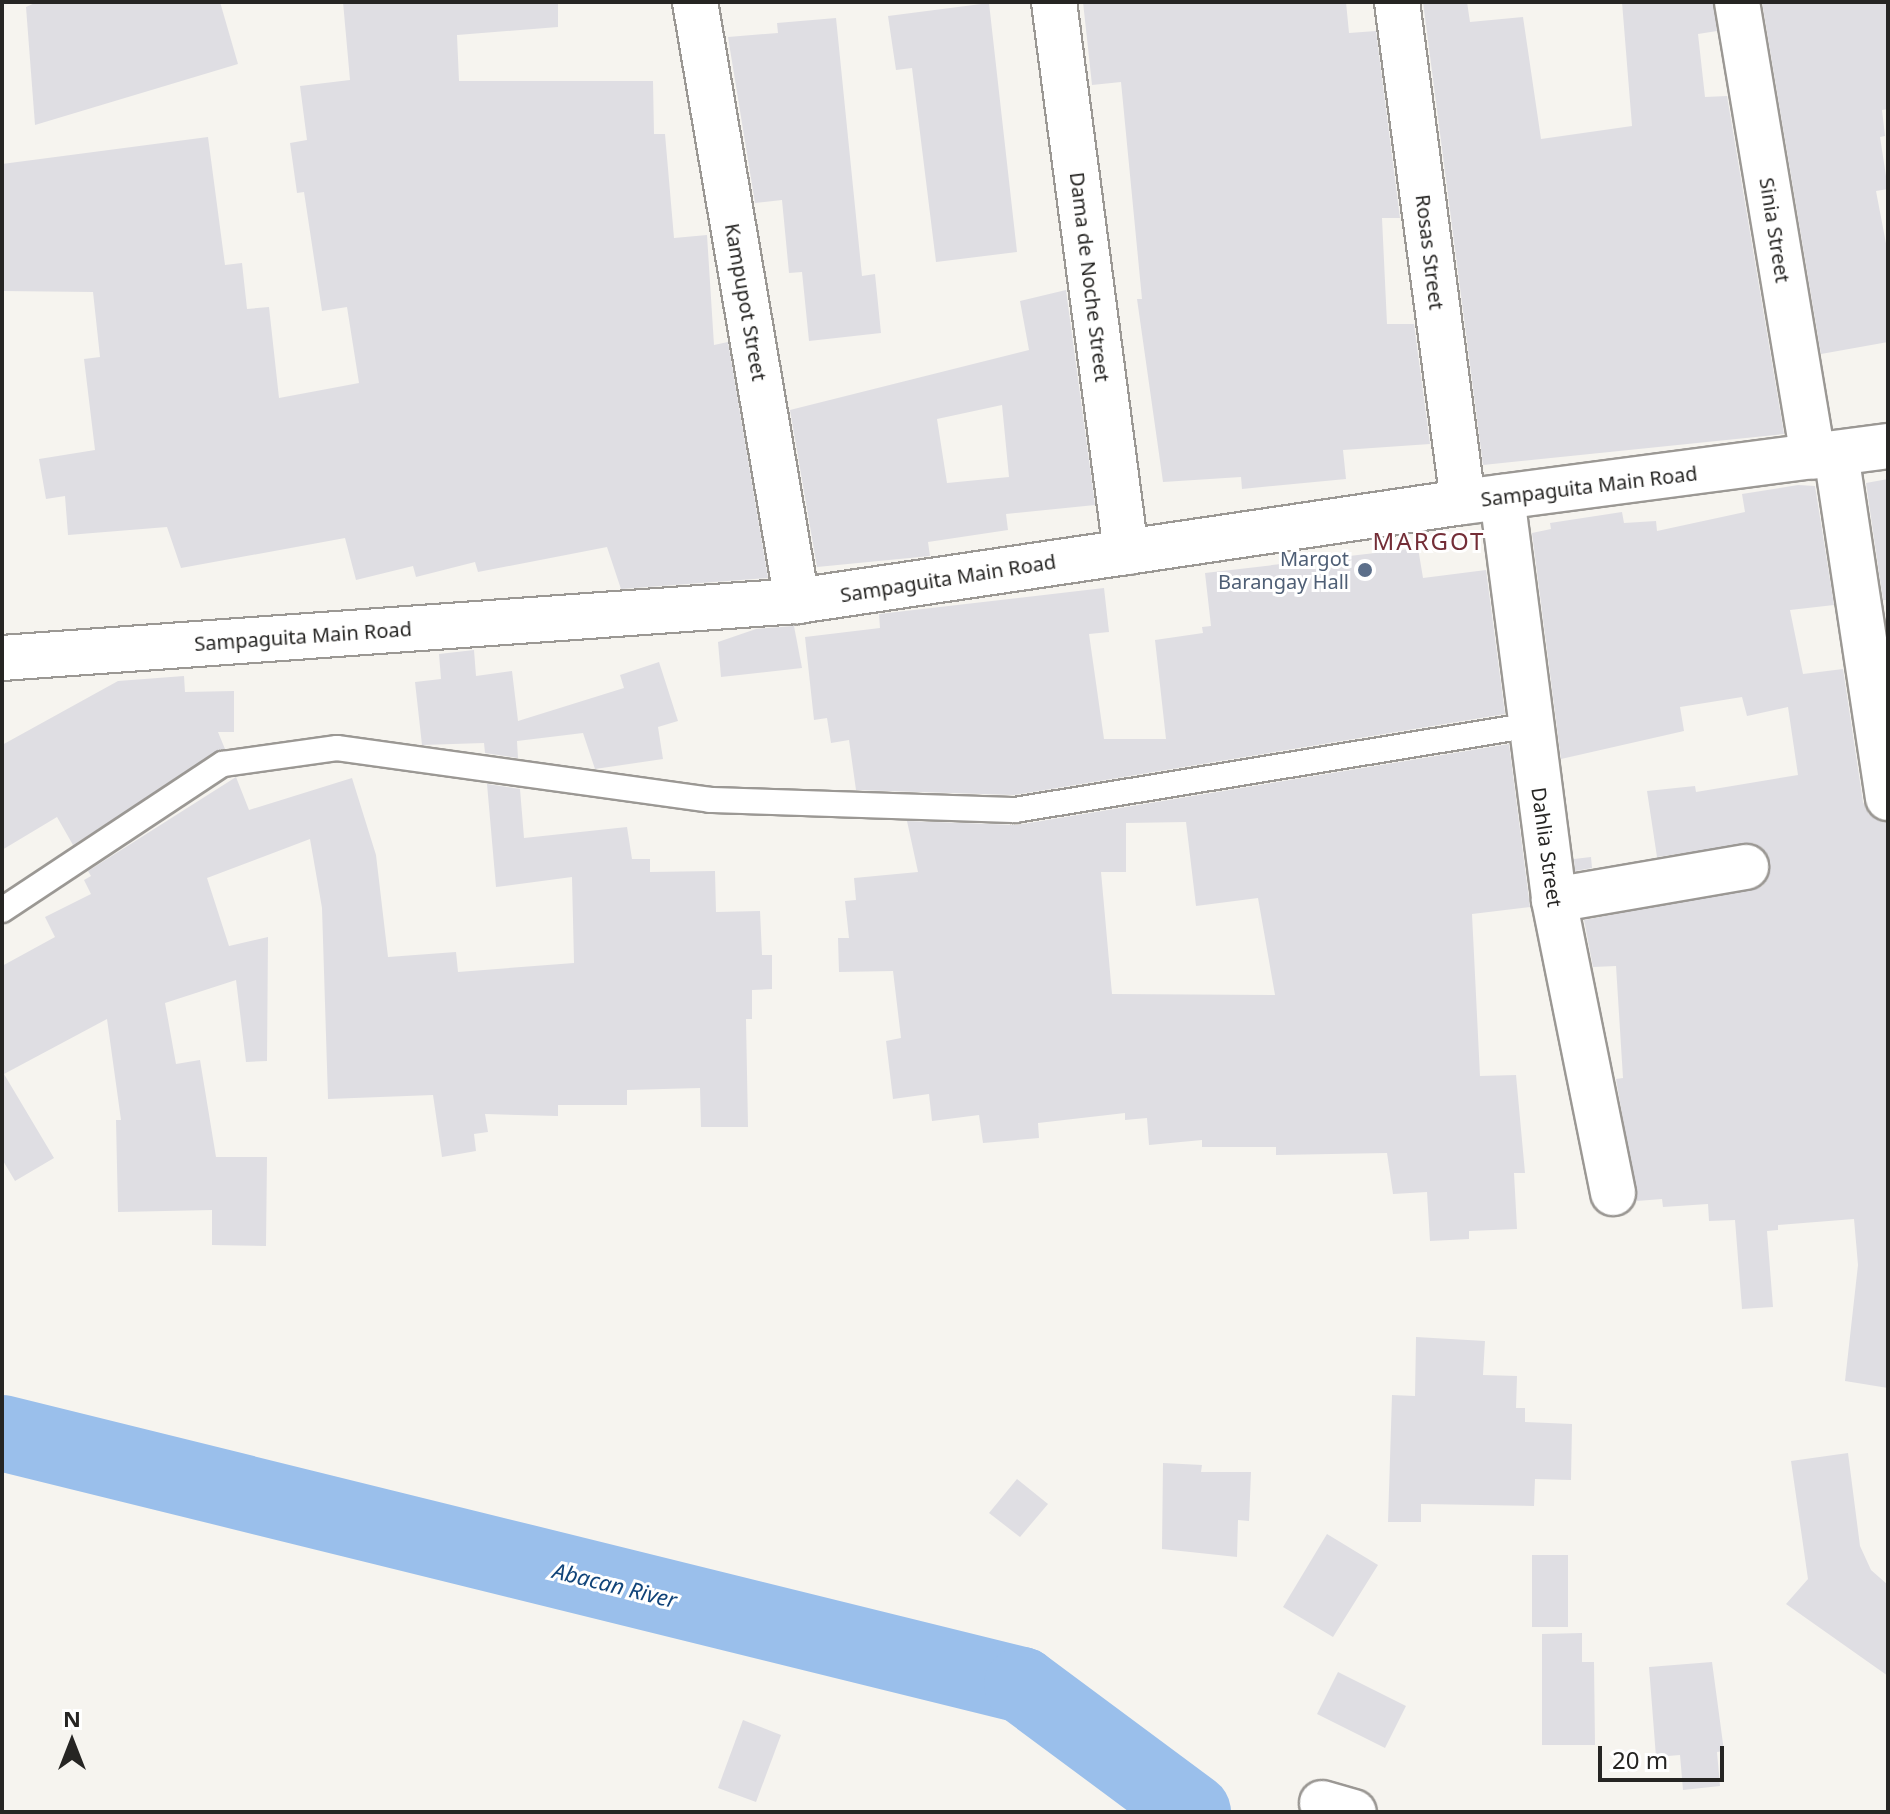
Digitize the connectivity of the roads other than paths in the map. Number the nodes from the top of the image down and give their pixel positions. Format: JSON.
{"nodes":[{"id":1,"x":695,"y":2,"type":"edge"},
{"id":2,"x":1054,"y":2,"type":"edge"},
{"id":3,"x":1397,"y":2,"type":"edge"},
{"id":4,"x":1737,"y":2,"type":"edge"},
{"id":5,"x":1888,"y":446,"type":"edge"},
{"id":6,"x":1825,"y":455,"type":"junction"},
{"id":7,"x":1482,"y":500,"type":"junction"},
{"id":8,"x":1126,"y":552,"type":"junction"},
{"id":9,"x":797,"y":601,"type":"junction"},
{"id":10,"x":2,"y":658,"type":"edge"},
{"id":11,"x":1532,"y":725,"type":"junction"},
{"id":12,"x":1888,"y":798,"type":"edge"},
{"id":13,"x":1746,"y":867,"type":"dead end"},
{"id":14,"x":1554,"y":900,"type":"junction"},
{"id":15,"x":2,"y":910,"type":"edge"},
{"id":16,"x":1613,"y":1193,"type":"dead end"}],
"edges":[{"from":1,"to":9,"type":"street","name":"Kampupot Street"},
{"from":2,"to":8,"type":"street","name":"Dama de Noche Street"},
{"from":3,"to":7,"type":"street","name":"Rosas Street"},
{"from":4,"to":6,"type":"street","name":"Sinia Street"},
{"from":5,"to":6,"type":"street","name":"Sampaguita Main Road"},
{"from":6,"to":7,"type":"street","name":"Sampaguita Main Road"},
{"from":6,"to":12,"type":"street","name":"Sinia Street"},
{"from":7,"to":8,"type":"street","name":"Sampaguita Main Road"},
{"from":7,"to":11,"type":"street","name":"Dahlia Street"},
{"from":8,"to":9,"type":"street","name":"Sampaguita Main Road"},
{"from":9,"to":10,"type":"street","name":"Sampaguita Main Road"},
{"from":11,"to":14,"type":"street","name":"Dahlia Street"},
{"from":11,"to":15,"type":"lane"},
{"from":13,"to":14,"type":"street"},
{"from":14,"to":16,"type":"street","name":"Dahlia Street"}]}
